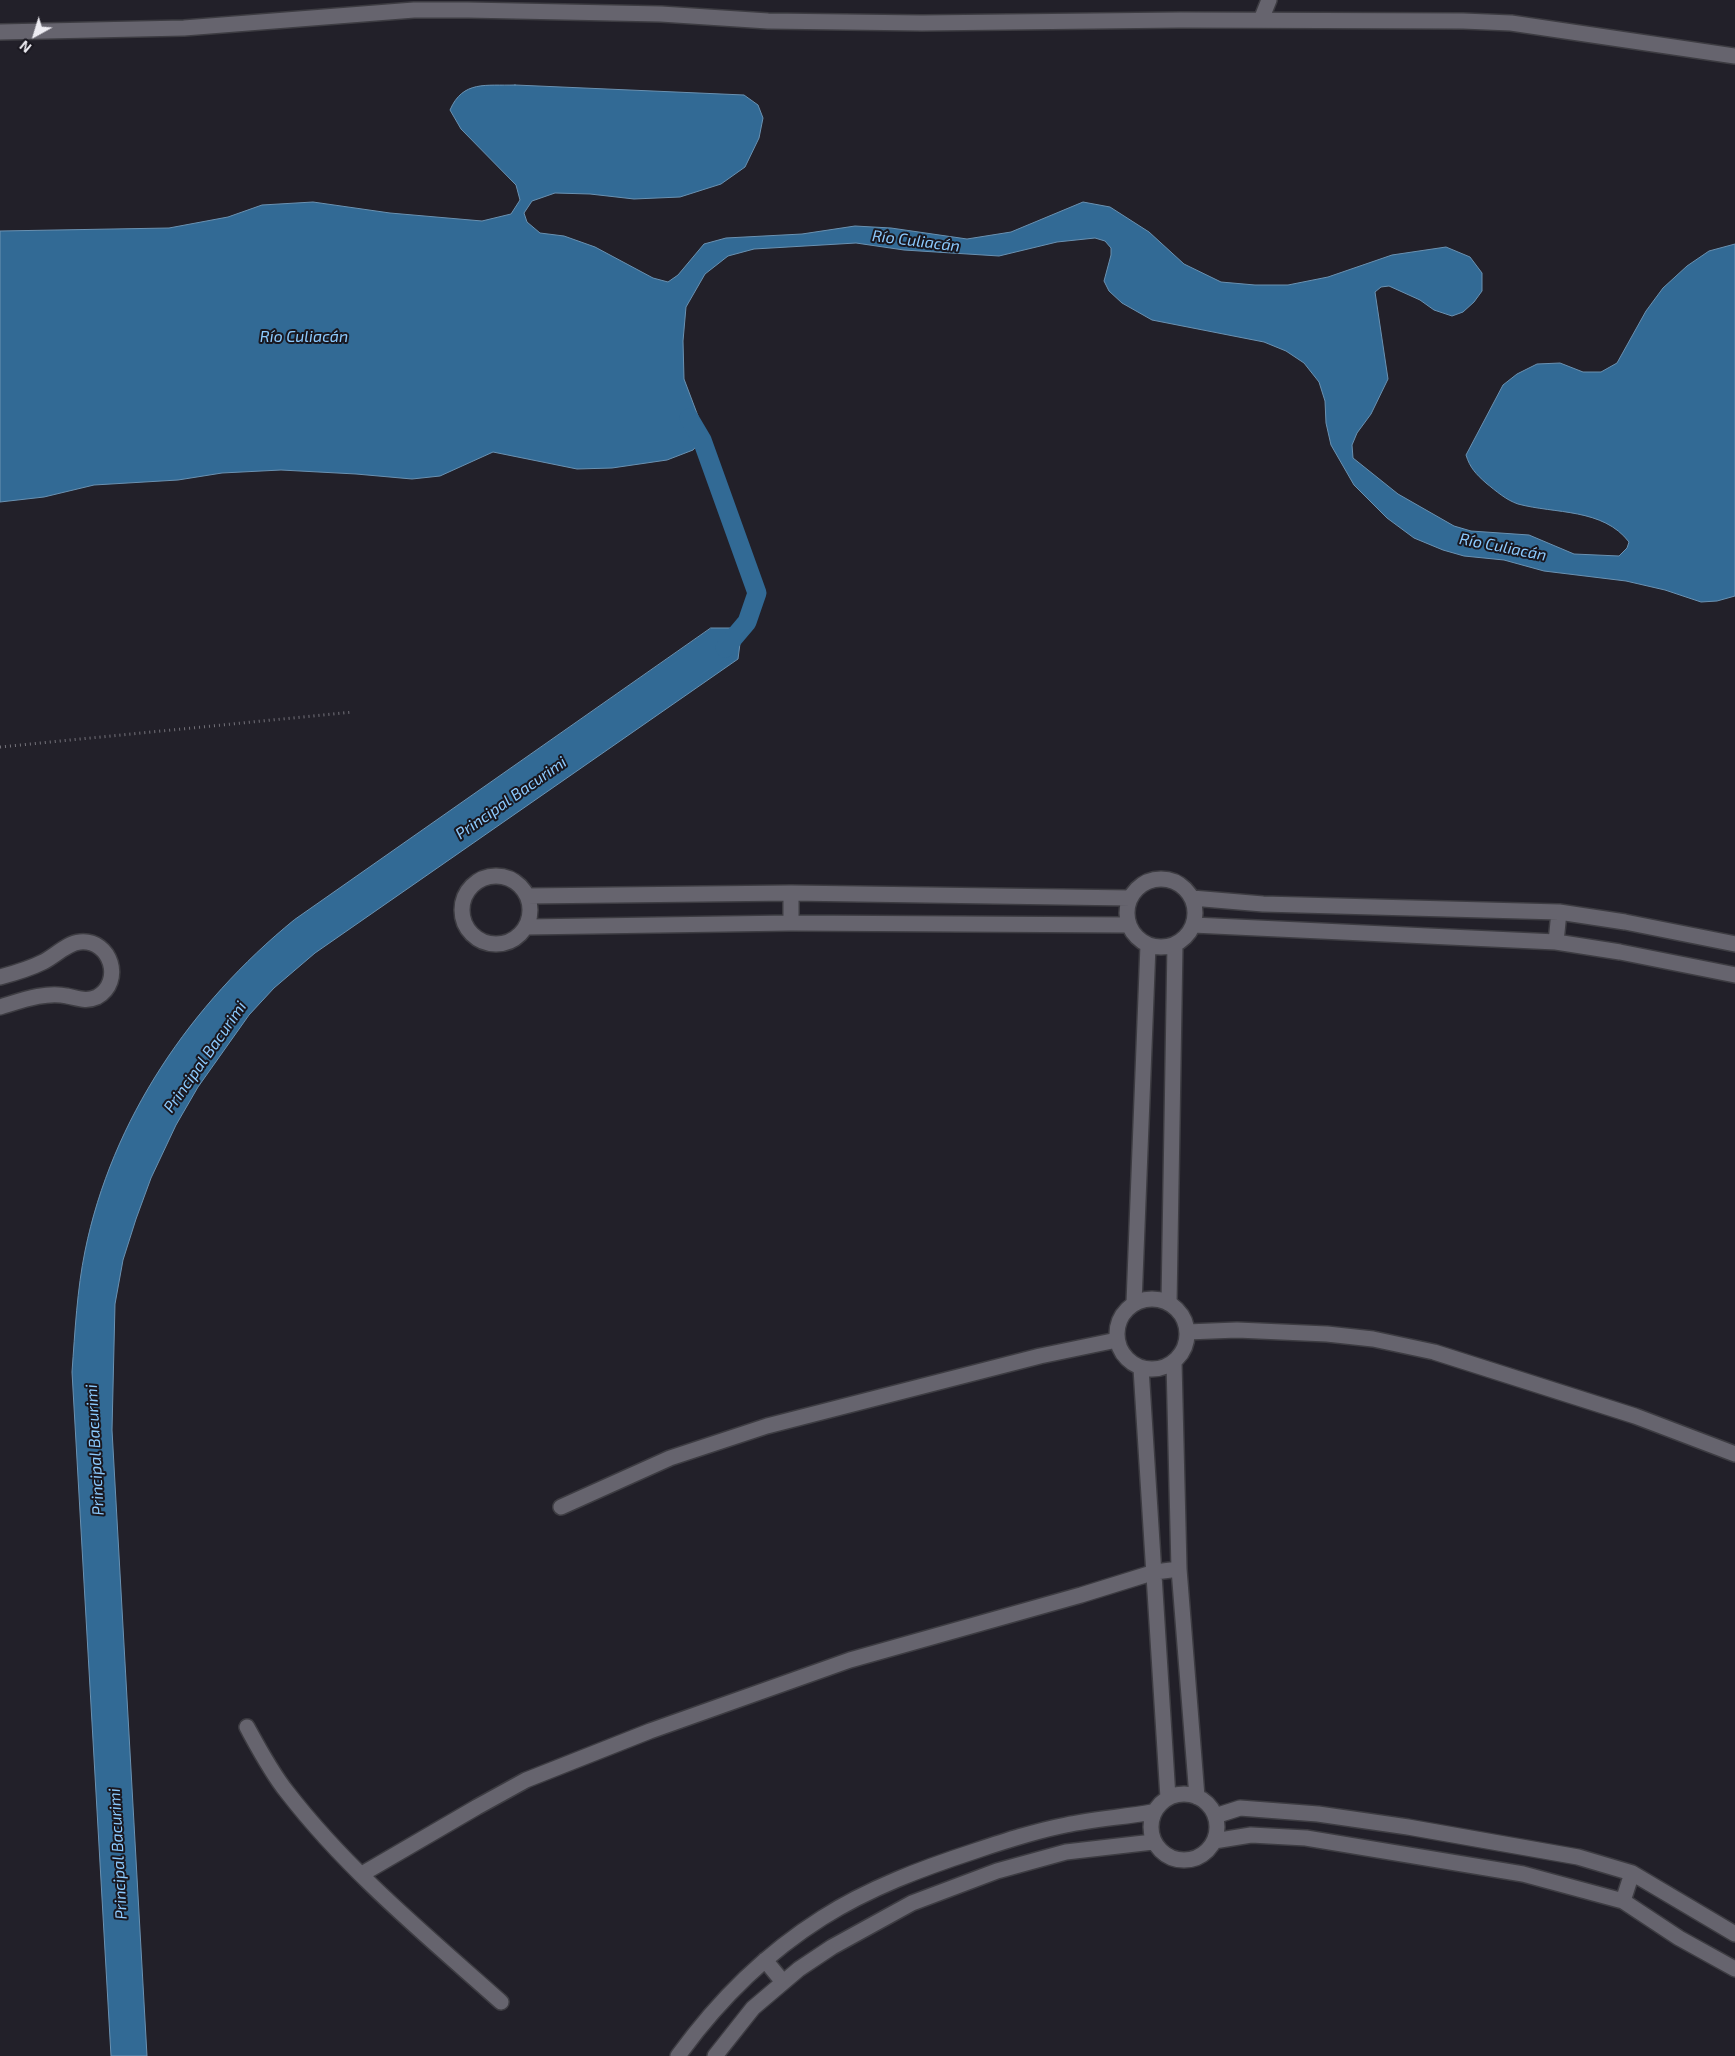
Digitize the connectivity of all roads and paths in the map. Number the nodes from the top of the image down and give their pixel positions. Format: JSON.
{"nodes":[{"id":1,"x":1269,"y":0,"type":"edge"},
{"id":2,"x":1260,"y":20,"type":"junction"},
{"id":3,"x":0,"y":32,"type":"edge"},
{"id":4,"x":1735,"y":56,"type":"edge"},
{"id":5,"x":353,"y":712,"type":"dead end"},
{"id":6,"x":0,"y":747,"type":"edge"},
{"id":7,"x":791,"y":893,"type":"junction"},
{"id":8,"x":527,"y":896,"type":"junction"},
{"id":9,"x":1130,"y":898,"type":"junction"},
{"id":10,"x":1192,"y":898,"type":"junction"},
{"id":11,"x":1559,"y":912,"type":"junction"},
{"id":12,"x":791,"y":923,"type":"junction"},
{"id":13,"x":1193,"y":924,"type":"junction"},
{"id":14,"x":1129,"y":925,"type":"junction"},
{"id":15,"x":526,"y":927,"type":"junction"},
{"id":16,"x":1556,"y":942,"type":"junction"},
{"id":17,"x":1148,"y":944,"type":"junction"},
{"id":18,"x":1175,"y":944,"type":"junction"},
{"id":19,"x":1735,"y":944,"type":"edge"},
{"id":20,"x":1735,"y":975,"type":"edge"},
{"id":21,"x":0,"y":977,"type":"edge"},
{"id":22,"x":0,"y":1007,"type":"edge"},
{"id":23,"x":1168,"y":1303,"type":"junction"},
{"id":24,"x":1134,"y":1304,"type":"junction"},
{"id":25,"x":1187,"y":1332,"type":"junction"},
{"id":26,"x":1117,"y":1340,"type":"junction"},
{"id":27,"x":1174,"y":1362,"type":"junction"},
{"id":28,"x":1141,"y":1368,"type":"junction"},
{"id":29,"x":1735,"y":1454,"type":"edge"},
{"id":30,"x":561,"y":1507,"type":"dead end"},
{"id":31,"x":1179,"y":1569,"type":"junction"},
{"id":32,"x":1155,"y":1572,"type":"junction"},
{"id":33,"x":246,"y":1727,"type":"dead end"},
{"id":34,"x":1197,"y":1797,"type":"junction"},
{"id":35,"x":1168,"y":1798,"type":"junction"},
{"id":36,"x":1152,"y":1812,"type":"junction"},
{"id":37,"x":1215,"y":1816,"type":"junction"},
{"id":38,"x":1214,"y":1841,"type":"junction"},
{"id":39,"x":1154,"y":1842,"type":"junction"},
{"id":40,"x":1632,"y":1873,"type":"junction"},
{"id":41,"x":362,"y":1874,"type":"junction"},
{"id":42,"x":1623,"y":1902,"type":"junction"},
{"id":43,"x":1735,"y":1934,"type":"edge"},
{"id":44,"x":765,"y":1960,"type":"junction"},
{"id":45,"x":1735,"y":1969,"type":"edge"},
{"id":46,"x":784,"y":1982,"type":"junction"},
{"id":47,"x":501,"y":2002,"type":"dead end"},
{"id":48,"x":678,"y":2056,"type":"edge"},
{"id":49,"x":715,"y":2056,"type":"edge"}],
"edges":[{"from":1,"to":2,"type":"street"},
{"from":2,"to":3,"type":"street"},
{"from":2,"to":4,"type":"street"},
{"from":5,"to":6,"type":"path"},
{"from":7,"to":8,"type":"street"},
{"from":7,"to":9,"type":"street"},
{"from":7,"to":12,"type":"street"},
{"from":8,"to":15,"type":"street"},
{"from":8,"to":15,"type":"street"},
{"from":9,"to":10,"type":"street"},
{"from":9,"to":14,"type":"street"},
{"from":10,"to":11,"type":"street"},
{"from":10,"to":13,"type":"street"},
{"from":11,"to":16,"type":"street"},
{"from":11,"to":19,"type":"street"},
{"from":12,"to":14,"type":"street"},
{"from":12,"to":15,"type":"street"},
{"from":13,"to":16,"type":"street"},
{"from":13,"to":18,"type":"street"},
{"from":14,"to":17,"type":"street"},
{"from":16,"to":20,"type":"street"},
{"from":17,"to":18,"type":"street"},
{"from":17,"to":24,"type":"street"},
{"from":18,"to":23,"type":"street"},
{"from":21,"to":22,"type":"street"},
{"from":23,"to":24,"type":"street"},
{"from":23,"to":25,"type":"street"},
{"from":24,"to":26,"type":"street"},
{"from":25,"to":27,"type":"street"},
{"from":25,"to":29,"type":"street"},
{"from":26,"to":28,"type":"street"},
{"from":26,"to":30,"type":"street"},
{"from":27,"to":28,"type":"street"},
{"from":27,"to":31,"type":"street"},
{"from":28,"to":32,"type":"street"},
{"from":31,"to":32,"type":"street"},
{"from":31,"to":34,"type":"street"},
{"from":32,"to":35,"type":"street"},
{"from":32,"to":41,"type":"street"},
{"from":33,"to":41,"type":"street"},
{"from":34,"to":35,"type":"street"},
{"from":34,"to":37,"type":"street"},
{"from":35,"to":36,"type":"street"},
{"from":36,"to":39,"type":"street"},
{"from":36,"to":44,"type":"street"},
{"from":37,"to":38,"type":"street"},
{"from":37,"to":40,"type":"street"},
{"from":38,"to":39,"type":"street"},
{"from":38,"to":42,"type":"street"},
{"from":39,"to":46,"type":"street"},
{"from":40,"to":42,"type":"street"},
{"from":40,"to":43,"type":"street"},
{"from":41,"to":47,"type":"street"},
{"from":42,"to":45,"type":"street"},
{"from":44,"to":46,"type":"street"},
{"from":44,"to":48,"type":"street"},
{"from":46,"to":49,"type":"street"}]}
